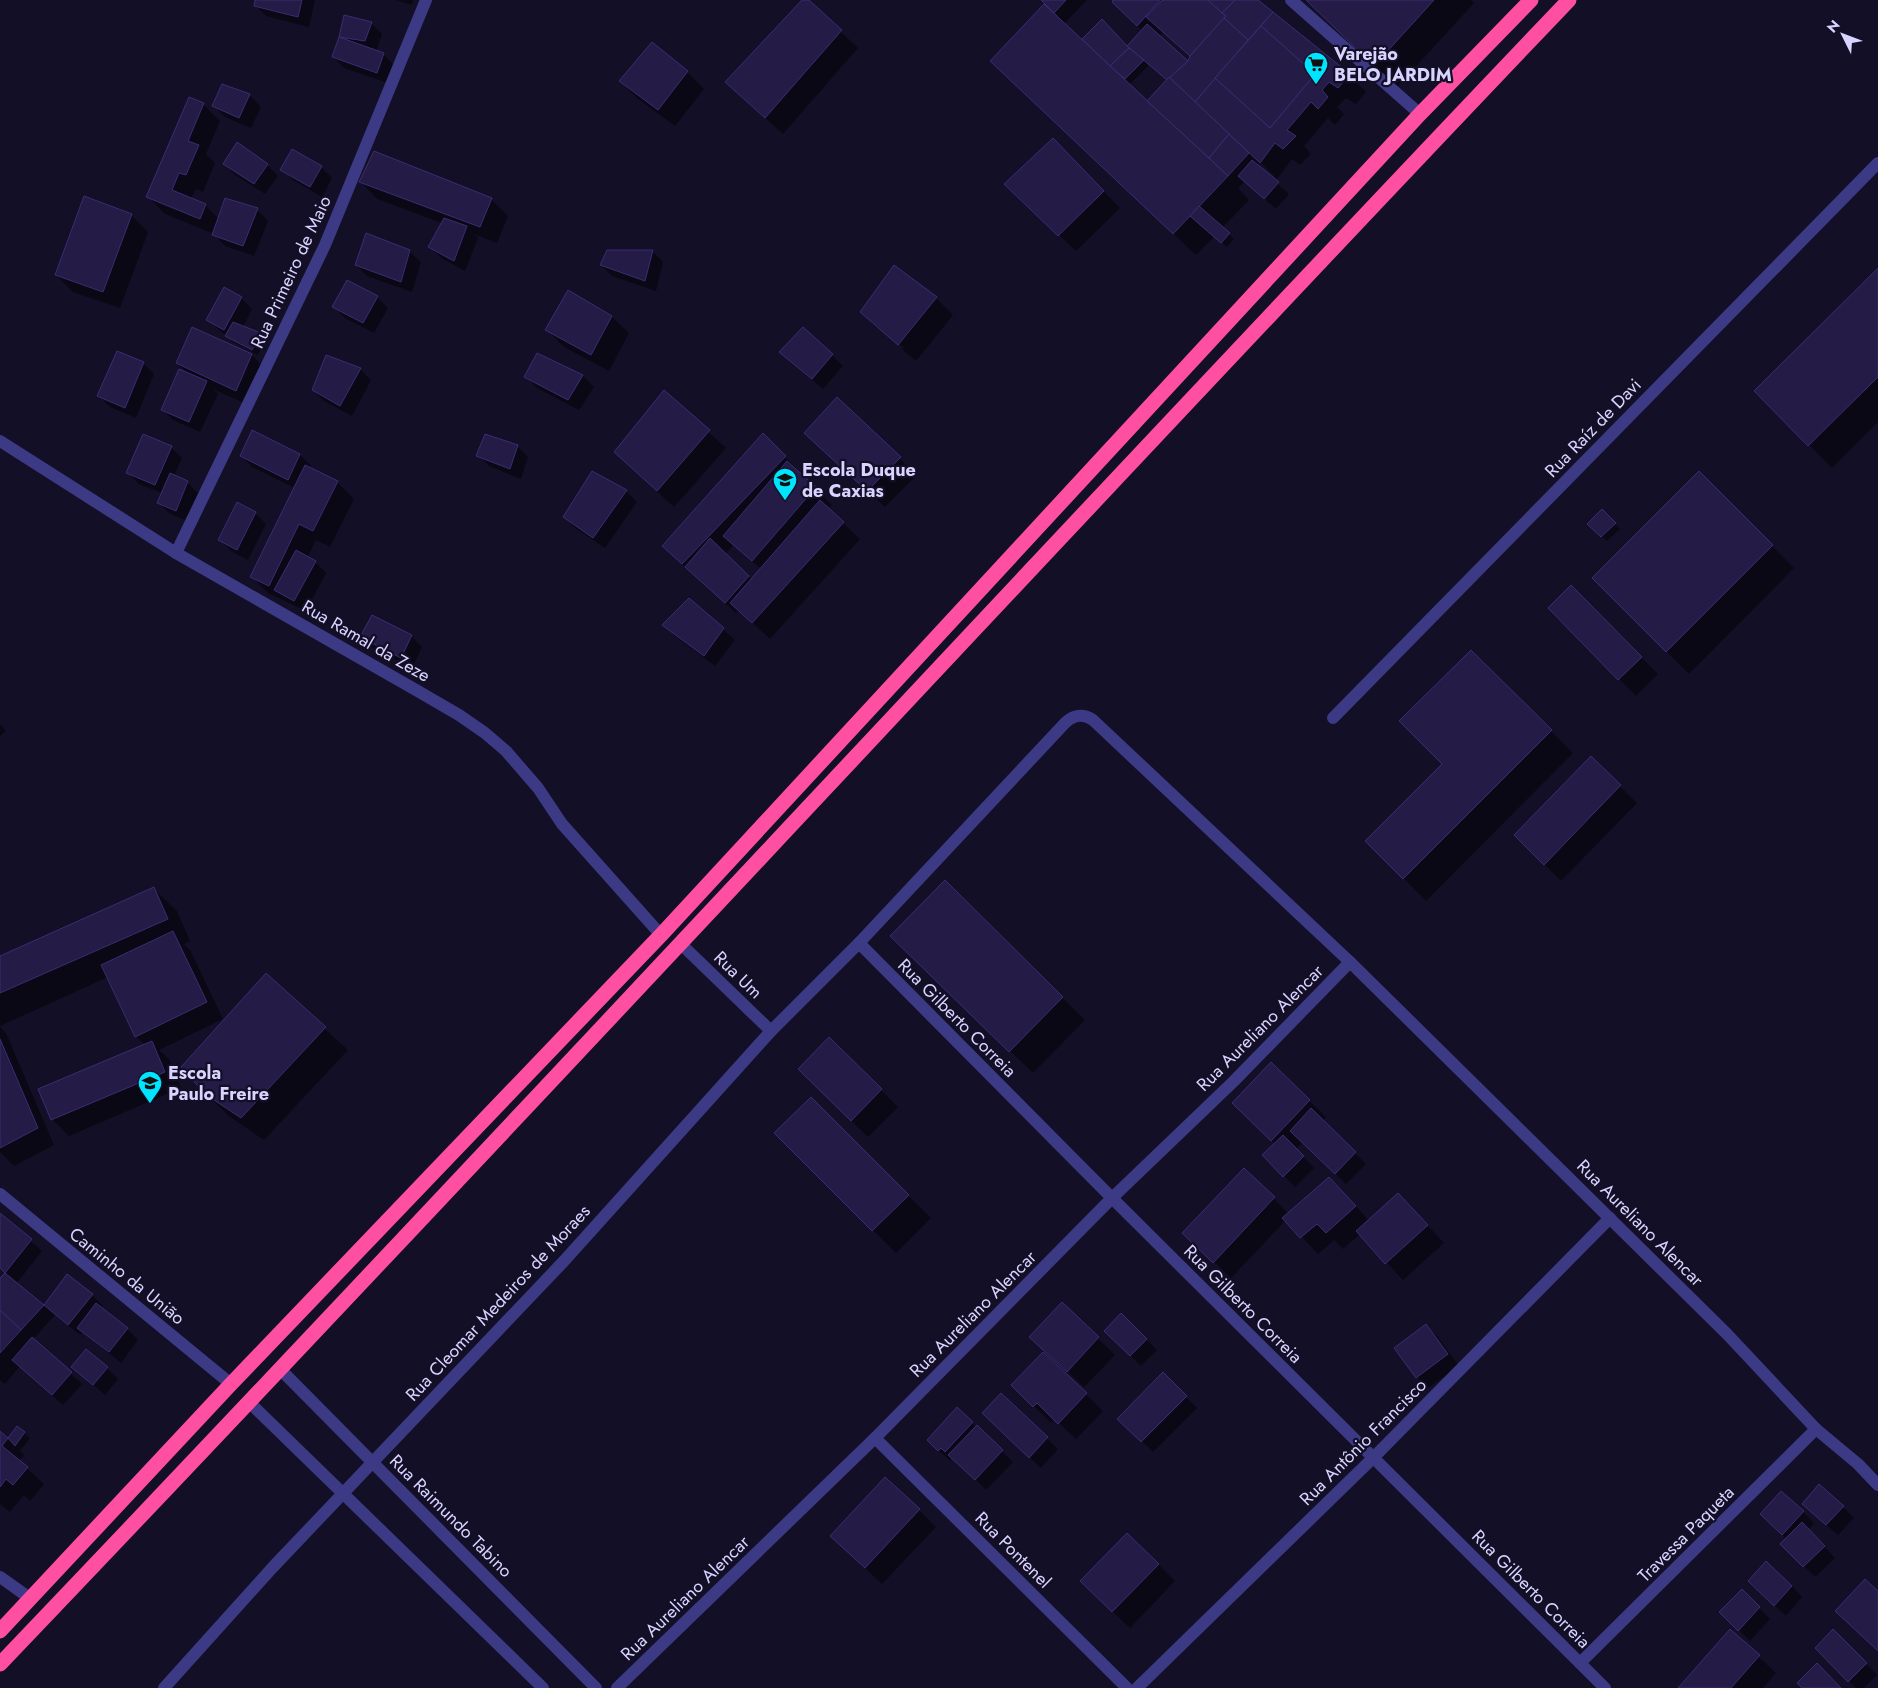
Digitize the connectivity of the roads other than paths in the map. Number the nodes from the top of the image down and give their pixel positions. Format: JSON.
{"nodes":[{"id":1,"x":426,"y":0,"type":"edge"},
{"id":2,"x":1291,"y":0,"type":"edge"},
{"id":3,"x":1531,"y":0,"type":"edge"},
{"id":4,"x":1569,"y":0,"type":"edge"},
{"id":5,"x":1420,"y":114,"type":"junction"},
{"id":6,"x":1878,"y":163,"type":"edge"},
{"id":7,"x":0,"y":441,"type":"edge"},
{"id":8,"x":176,"y":553,"type":"junction"},
{"id":9,"x":1333,"y":718,"type":"dead end"},
{"id":10,"x":661,"y":935,"type":"junction"},
{"id":11,"x":859,"y":943,"type":"junction"},
{"id":12,"x":681,"y":944,"type":"junction"},
{"id":13,"x":1350,"y":962,"type":"junction"},
{"id":14,"x":771,"y":1031,"type":"junction"},
{"id":15,"x":0,"y":1194,"type":"edge"},
{"id":16,"x":1112,"y":1198,"type":"junction"},
{"id":17,"x":1610,"y":1218,"type":"junction"},
{"id":18,"x":281,"y":1370,"type":"junction"},
{"id":19,"x":231,"y":1384,"type":"junction"},
{"id":20,"x":250,"y":1403,"type":"junction"},
{"id":21,"x":1816,"y":1428,"type":"junction"},
{"id":22,"x":875,"y":1438,"type":"junction"},
{"id":23,"x":1373,"y":1458,"type":"junction"},
{"id":24,"x":373,"y":1461,"type":"junction"},
{"id":25,"x":1878,"y":1485,"type":"edge"},
{"id":26,"x":343,"y":1494,"type":"junction"},
{"id":27,"x":0,"y":1577,"type":"edge"},
{"id":28,"x":31,"y":1599,"type":"junction"},
{"id":29,"x":0,"y":1631,"type":"edge"},
{"id":30,"x":1580,"y":1663,"type":"junction"},
{"id":31,"x":0,"y":1664,"type":"edge"},
{"id":32,"x":164,"y":1688,"type":"edge"},
{"id":33,"x":543,"y":1688,"type":"edge"},
{"id":34,"x":596,"y":1688,"type":"edge"},
{"id":35,"x":618,"y":1688,"type":"edge"},
{"id":36,"x":1127,"y":1688,"type":"edge"},
{"id":37,"x":1137,"y":1688,"type":"edge"},
{"id":38,"x":1604,"y":1688,"type":"edge"}],
"edges":[{"from":1,"to":8,"type":"street","name":"Rua Primeiro de Maio"},
{"from":2,"to":5,"type":"street"},
{"from":3,"to":5,"type":"highway"},
{"from":4,"to":12,"type":"highway"},
{"from":5,"to":10,"type":"highway"},
{"from":6,"to":9,"type":"street","name":"Rua Raíz de Davi"},
{"from":7,"to":8,"type":"street","name":"Rua Ramal da Zeze"},
{"from":8,"to":10,"type":"street","name":"Rua Ramal da Zeze"},
{"from":10,"to":19,"type":"highway"},
{"from":11,"to":13,"type":"street","name":"Rua Aureliano Alencar"},
{"from":11,"to":14,"type":"street","name":"Rua Cleomar Medeiros de Moraes"},
{"from":11,"to":16,"type":"street","name":"Rua Gilberto Correia"},
{"from":12,"to":14,"type":"street","name":"Rua Um"},
{"from":12,"to":18,"type":"highway"},
{"from":13,"to":16,"type":"street","name":"Rua Aureliano Alencar"},
{"from":13,"to":17,"type":"street","name":"Rua Aureliano Alencar"},
{"from":14,"to":24,"type":"street","name":"Rua Cleomar Medeiros de Moraes"},
{"from":15,"to":19,"type":"street","name":"Caminho da União"},
{"from":16,"to":22,"type":"street","name":"Rua Aureliano Alencar"},
{"from":16,"to":23,"type":"street","name":"Rua Gilberto Correia"},
{"from":17,"to":21,"type":"street","name":"Rua Aureliano Alencar"},
{"from":17,"to":23,"type":"street","name":"Rua Antônio Francisco"},
{"from":18,"to":20,"type":"highway"},
{"from":18,"to":24,"type":"street","name":"Rua Raimundo Tabino"},
{"from":19,"to":28,"type":"highway"},
{"from":20,"to":26,"type":"street"},
{"from":20,"to":31,"type":"highway"},
{"from":21,"to":25,"type":"street","name":"Rua Aureliano Alencar"},
{"from":21,"to":30,"type":"street","name":"Travessa Paqueta"},
{"from":22,"to":35,"type":"street","name":"Rua Aureliano Alencar"},
{"from":22,"to":36,"type":"street","name":"Rua Pontenel"},
{"from":23,"to":30,"type":"street","name":"Rua Gilberto Correia"},
{"from":23,"to":37,"type":"street","name":"Rua Antônio Francisco"},
{"from":24,"to":26,"type":"street","name":"Rua Cleomar Medeiros de Moraes"},
{"from":24,"to":34,"type":"street","name":"Rua Raimundo Tabino"},
{"from":26,"to":32,"type":"street","name":"Rua Cleomar Medeiros de Moraes"},
{"from":26,"to":33,"type":"street"},
{"from":27,"to":28,"type":"street"},
{"from":28,"to":29,"type":"highway"},
{"from":30,"to":38,"type":"street","name":"Rua Gilberto Correia"}]}
